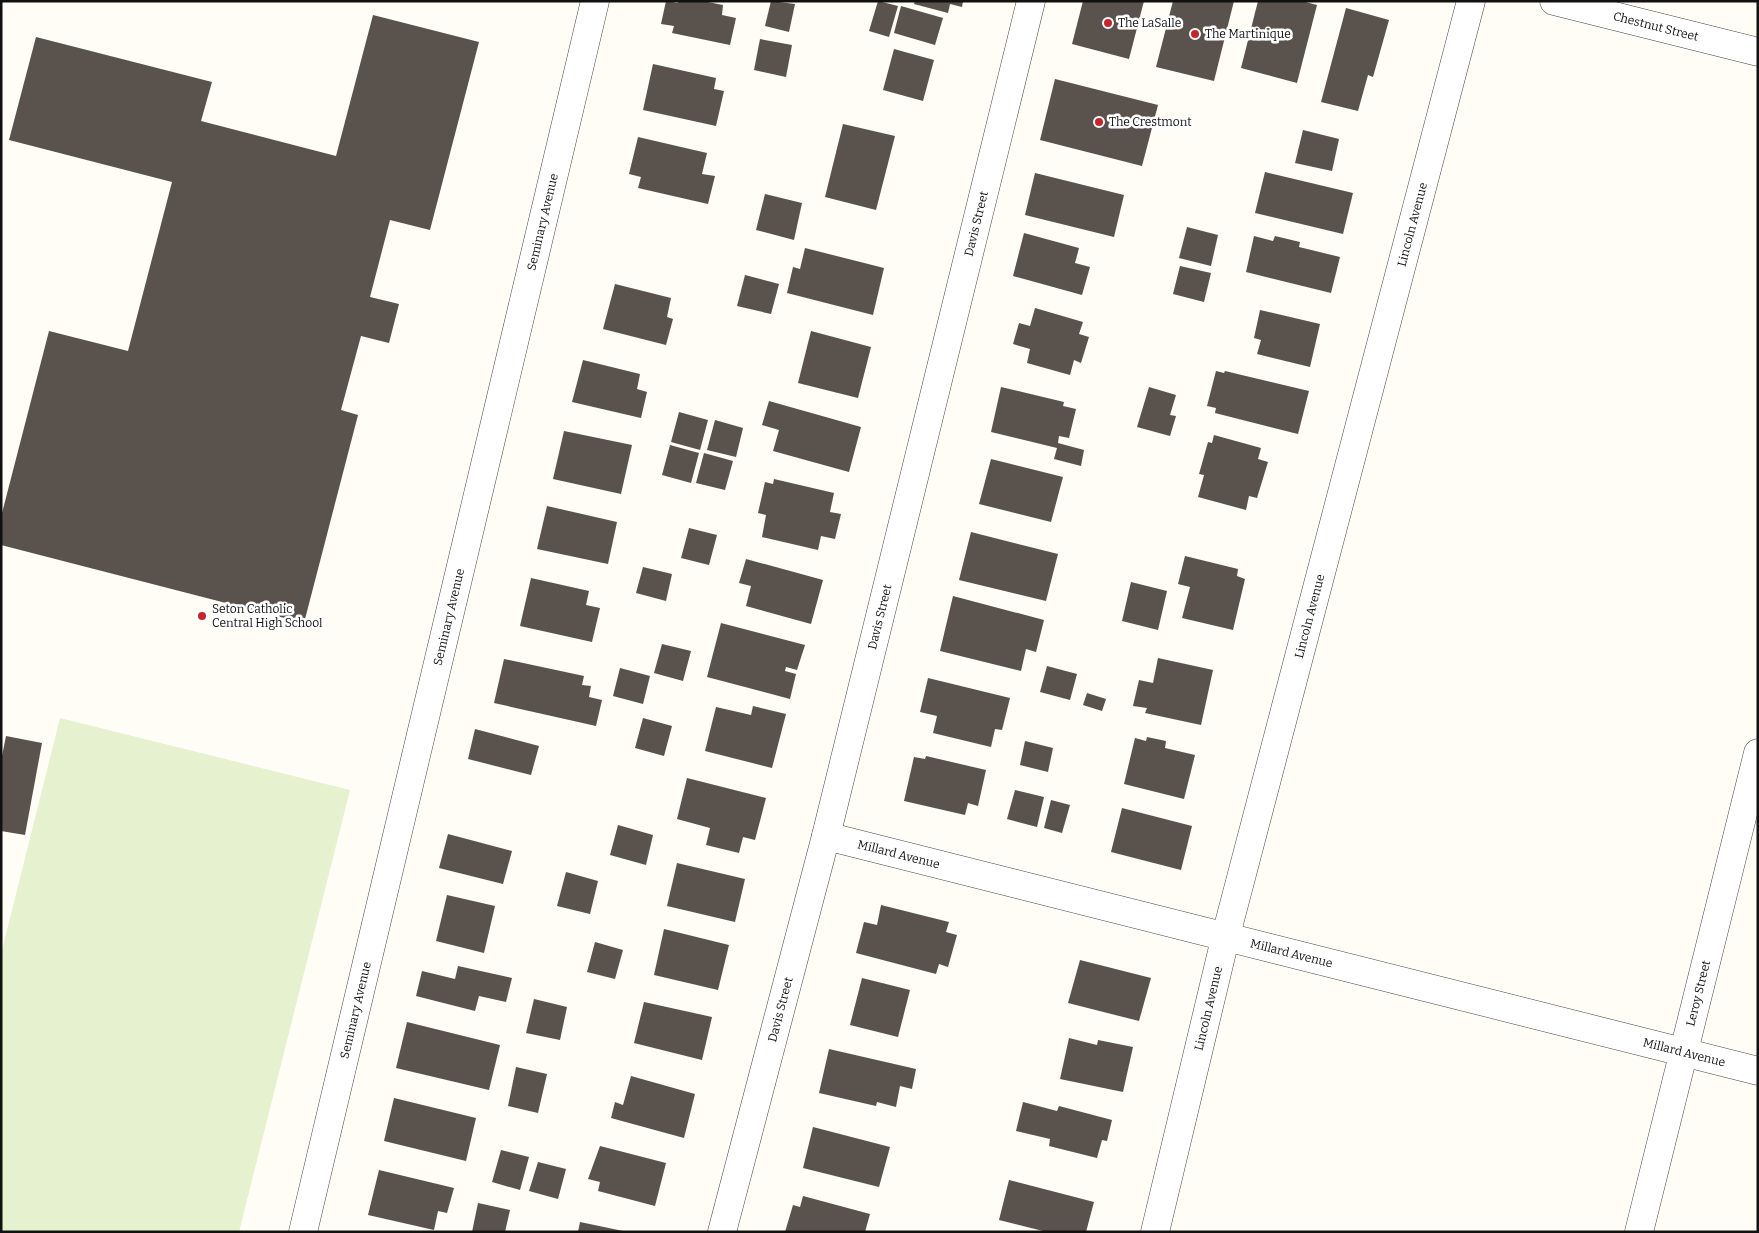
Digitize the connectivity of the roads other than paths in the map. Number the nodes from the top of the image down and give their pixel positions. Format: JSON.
{"nodes":[{"id":1,"x":594,"y":1,"type":"edge"},
{"id":2,"x":1031,"y":1,"type":"edge"},
{"id":3,"x":1471,"y":1,"type":"edge"},
{"id":4,"x":1554,"y":1,"type":"edge"},
{"id":5,"x":1758,"y":52,"type":"edge"},
{"id":6,"x":1758,"y":753,"type":"edge"},
{"id":7,"x":826,"y":836,"type":"junction"},
{"id":8,"x":1226,"y":935,"type":"junction"},
{"id":9,"x":1683,"y":1052,"type":"junction"},
{"id":10,"x":1758,"y":1071,"type":"edge"},
{"id":11,"x":303,"y":1232,"type":"edge"},
{"id":12,"x":722,"y":1232,"type":"edge"},
{"id":13,"x":1155,"y":1232,"type":"edge"},
{"id":14,"x":1638,"y":1232,"type":"edge"}],
"edges":[{"from":1,"to":11,"type":"street","name":"Seminary Avenue"},
{"from":2,"to":7,"type":"street","name":"Davis Street"},
{"from":3,"to":8,"type":"street","name":"Lincoln Avenue"},
{"from":4,"to":5,"type":"street","name":"Chestnut Street"},
{"from":6,"to":9,"type":"street","name":"Leroy Street"},
{"from":7,"to":8,"type":"street","name":"Millard Avenue"},
{"from":7,"to":12,"type":"street","name":"Davis Street"},
{"from":8,"to":9,"type":"street","name":"Millard Avenue"},
{"from":8,"to":13,"type":"street","name":"Lincoln Avenue"},
{"from":9,"to":10,"type":"street","name":"Millard Avenue"},
{"from":9,"to":14,"type":"street","name":"Leroy Street"}]}
